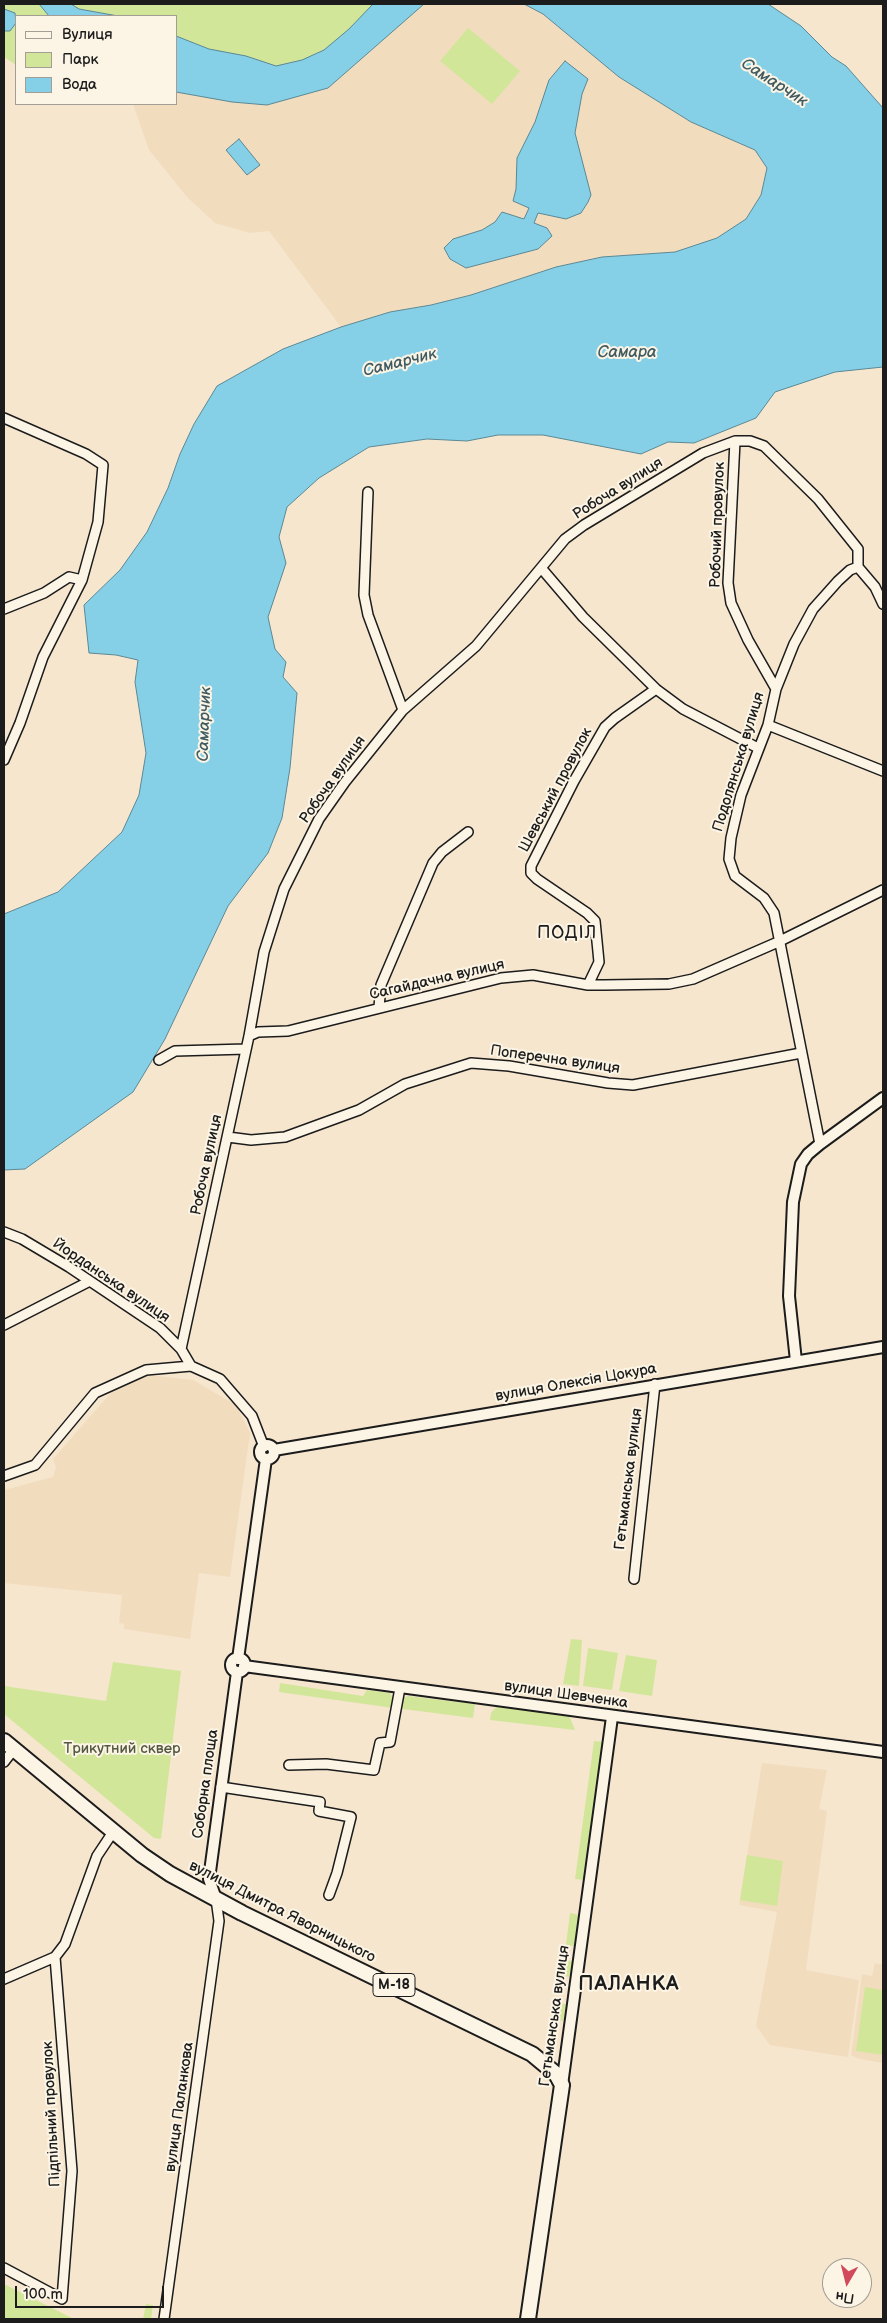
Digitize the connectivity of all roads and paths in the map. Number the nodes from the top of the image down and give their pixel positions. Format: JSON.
{"nodes":[{"id":1,"x":4,"y":418,"type":"edge"},
{"id":2,"x":735,"y":441,"type":"junction"},
{"id":3,"x":368,"y":492,"type":"dead end"},
{"id":4,"x":858,"y":567,"type":"junction"},
{"id":5,"x":542,"y":569,"type":"junction"},
{"id":6,"x":82,"y":580,"type":"junction"},
{"id":7,"x":879,"y":584,"type":"edge"},
{"id":8,"x":883,"y":604,"type":"edge"},
{"id":9,"x":4,"y":609,"type":"edge"},
{"id":10,"x":656,"y":689,"type":"junction"},
{"id":11,"x":776,"y":689,"type":"junction"},
{"id":12,"x":403,"y":710,"type":"junction"},
{"id":13,"x":768,"y":724,"type":"junction"},
{"id":14,"x":758,"y":748,"type":"junction"},
{"id":15,"x":4,"y":760,"type":"edge"},
{"id":16,"x":883,"y":771,"type":"edge"},
{"id":17,"x":468,"y":832,"type":"dead end"},
{"id":18,"x":883,"y":890,"type":"edge"},
{"id":19,"x":778,"y":942,"type":"junction"},
{"id":20,"x":588,"y":985,"type":"junction"},
{"id":21,"x":380,"y":1007,"type":"junction"},
{"id":22,"x":249,"y":1036,"type":"junction"},
{"id":23,"x":246,"y":1049,"type":"junction"},
{"id":24,"x":801,"y":1053,"type":"junction"},
{"id":25,"x":159,"y":1060,"type":"dead end"},
{"id":26,"x":883,"y":1098,"type":"edge"},
{"id":27,"x":228,"y":1137,"type":"junction"},
{"id":28,"x":820,"y":1144,"type":"junction"},
{"id":29,"x":4,"y":1232,"type":"edge"},
{"id":30,"x":88,"y":1282,"type":"junction"},
{"id":31,"x":4,"y":1325,"type":"edge"},
{"id":32,"x":883,"y":1347,"type":"edge"},
{"id":33,"x":181,"y":1349,"type":"junction"},
{"id":34,"x":796,"y":1361,"type":"junction"},
{"id":35,"x":191,"y":1366,"type":"junction"},
{"id":36,"x":656,"y":1384,"type":"junction"},
{"id":37,"x":269,"y":1449,"type":"junction"},
{"id":38,"x":4,"y":1476,"type":"edge"},
{"id":39,"x":634,"y":1579,"type":"dead end"},
{"id":40,"x":240,"y":1666,"type":"junction"},
{"id":41,"x":400,"y":1688,"type":"junction"},
{"id":42,"x":612,"y":1717,"type":"junction"},
{"id":43,"x":9,"y":1745,"type":"edge"},
{"id":44,"x":883,"y":1752,"type":"edge"},
{"id":45,"x":4,"y":1762,"type":"edge"},
{"id":46,"x":289,"y":1765,"type":"dead end"},
{"id":47,"x":220,"y":1787,"type":"junction"},
{"id":48,"x":113,"y":1832,"type":"junction"},
{"id":49,"x":329,"y":1895,"type":"dead end"},
{"id":50,"x":216,"y":1899,"type":"junction"},
{"id":51,"x":55,"y":1957,"type":"junction"},
{"id":52,"x":4,"y":1979,"type":"edge"},
{"id":53,"x":562,"y":2085,"type":"junction"},
{"id":54,"x":4,"y":2268,"type":"edge"},
{"id":55,"x":167,"y":2319,"type":"edge"},
{"id":56,"x":528,"y":2319,"type":"edge"}],
"edges":[{"from":1,"to":6,"type":"street"},
{"from":2,"to":4,"type":"street"},
{"from":2,"to":5,"type":"street","name":"Робоча вулиця"},
{"from":2,"to":11,"type":"street","name":"Робочий провулок"},
{"from":3,"to":12,"type":"street"},
{"from":4,"to":7,"type":"street"},
{"from":4,"to":11,"type":"street","name":"Подолянська вулиця"},
{"from":5,"to":10,"type":"street"},
{"from":5,"to":12,"type":"street","name":"Робоча вулиця"},
{"from":6,"to":9,"type":"street"},
{"from":6,"to":15,"type":"street"},
{"from":7,"to":8,"type":"street"},
{"from":10,"to":14,"type":"street"},
{"from":10,"to":20,"type":"street","name":"Шевський провулок"},
{"from":11,"to":13,"type":"street","name":"Подолянська вулиця"},
{"from":12,"to":22,"type":"street","name":"Робоча вулиця"},
{"from":13,"to":14,"type":"street","name":"Подолянська вулиця"},
{"from":13,"to":16,"type":"street"},
{"from":14,"to":19,"type":"street","name":"Подолянська вулиця"},
{"from":17,"to":21,"type":"street"},
{"from":18,"to":19,"type":"street","name":"Сагайдачна вулиця"},
{"from":19,"to":20,"type":"street","name":"Сагайдачна вулиця"},
{"from":19,"to":24,"type":"street","name":"Подолянська вулиця"},
{"from":20,"to":21,"type":"street","name":"Сагайдачна вулиця"},
{"from":21,"to":22,"type":"street","name":"Сагайдачна вулиця"},
{"from":22,"to":23,"type":"street","name":"Робоча вулиця"},
{"from":23,"to":25,"type":"street"},
{"from":23,"to":27,"type":"street","name":"Робоча вулиця"},
{"from":24,"to":27,"type":"street","name":"Поперечна вулиця"},
{"from":24,"to":28,"type":"street","name":"Подолянська вулиця"},
{"from":26,"to":28,"type":"street"},
{"from":27,"to":33,"type":"street","name":"Робоча вулиця"},
{"from":28,"to":34,"type":"street"},
{"from":29,"to":30,"type":"street","name":"Йорданська вулиця"},
{"from":30,"to":31,"type":"street"},
{"from":30,"to":33,"type":"street","name":"Йорданська вулиця"},
{"from":32,"to":34,"type":"street","name":"вулиця Олексія Цокура"},
{"from":33,"to":35,"type":"street","name":"Йорданська вулиця"},
{"from":34,"to":36,"type":"street","name":"вулиця Олексія Цокура"},
{"from":35,"to":37,"type":"street"},
{"from":35,"to":38,"type":"street"},
{"from":36,"to":37,"type":"street","name":"вулиця Олексія Цокура"},
{"from":36,"to":39,"type":"street","name":"Гетьманська вулиця"},
{"from":37,"to":40,"type":"street","name":"Соборна площа"},
{"from":40,"to":41,"type":"street","name":"вулиця Шевченка"},
{"from":40,"to":47,"type":"street","name":"Соборна площа"},
{"from":41,"to":42,"type":"street","name":"вулиця Шевченка"},
{"from":41,"to":46,"type":"street"},
{"from":42,"to":44,"type":"street","name":"вулиця Шевченка"},
{"from":42,"to":53,"type":"street","name":"Гетьманська вулиця"},
{"from":43,"to":45,"type":"street"},
{"from":43,"to":48,"type":"highway","name":"вулиця Дмитра Яворницького","number":"М-18"},
{"from":47,"to":49,"type":"street"},
{"from":47,"to":50,"type":"street","name":"Соборна площа"},
{"from":48,"to":50,"type":"highway","name":"вулиця Дмитра Яворницького","number":"М-18"},
{"from":48,"to":51,"type":"street"},
{"from":50,"to":53,"type":"highway","name":"вулиця Дмитра Яворницького","number":"М-18"},
{"from":50,"to":55,"type":"street","name":"вулиця Паланкова"},
{"from":51,"to":52,"type":"street"},
{"from":51,"to":54,"type":"street","name":"Підпільний провулок"},
{"from":53,"to":56,"type":"highway","name":"Гетьманська вулиця"}]}
